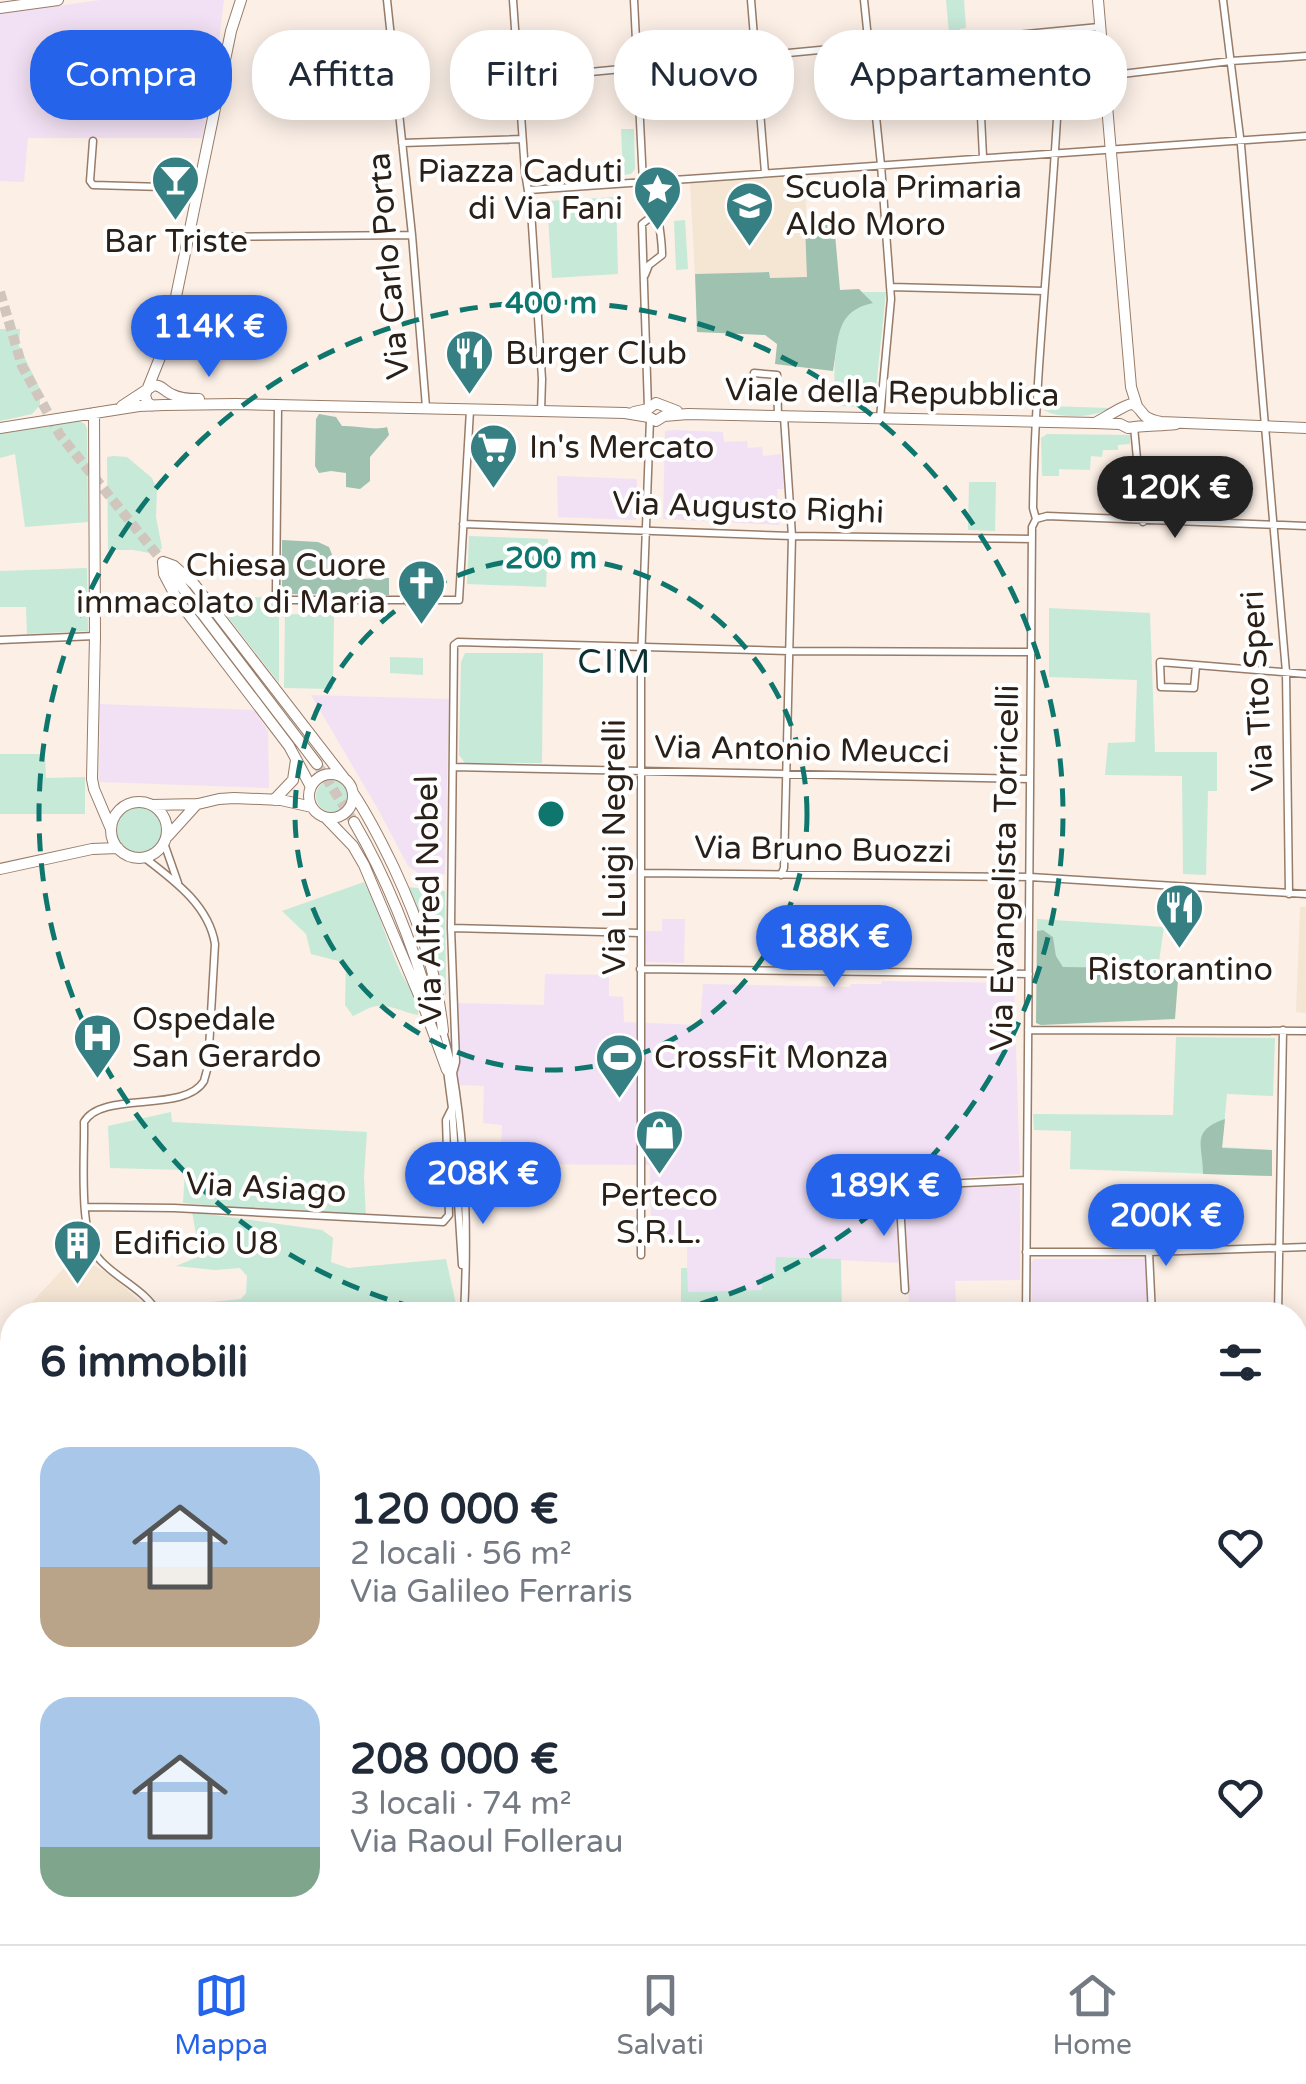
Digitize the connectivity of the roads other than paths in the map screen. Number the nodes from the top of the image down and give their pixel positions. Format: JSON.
{"nodes":[{"id":1,"x":58,"y":0,"type":"edge"},
{"id":2,"x":238,"y":0,"type":"edge"},
{"id":3,"x":387,"y":0,"type":"edge"},
{"id":4,"x":514,"y":0,"type":"edge"},
{"id":5,"x":634,"y":0,"type":"edge"},
{"id":6,"x":752,"y":0,"type":"edge"},
{"id":7,"x":864,"y":0,"type":"edge"},
{"id":8,"x":1098,"y":0,"type":"edge"},
{"id":9,"x":1224,"y":0,"type":"edge"},
{"id":10,"x":0,"y":8,"type":"edge"},
{"id":11,"x":1100,"y":27,"type":"junction"},
{"id":12,"x":516,"y":30,"type":"edge"},
{"id":13,"x":636,"y":30,"type":"edge"},
{"id":14,"x":754,"y":30,"type":"edge"},
{"id":15,"x":867,"y":30,"type":"edge"},
{"id":16,"x":1071,"y":30,"type":"edge"},
{"id":17,"x":1100,"y":30,"type":"edge"},
{"id":18,"x":1306,"y":56,"type":"edge"},
{"id":19,"x":1231,"y":61,"type":"junction"},
{"id":20,"x":1127,"y":73,"type":"edge"},
{"id":21,"x":521,"y":120,"type":"edge"},
{"id":22,"x":643,"y":120,"type":"edge"},
{"id":23,"x":760,"y":120,"type":"edge"},
{"id":24,"x":875,"y":120,"type":"edge"},
{"id":25,"x":982,"y":120,"type":"edge"},
{"id":26,"x":1056,"y":120,"type":"edge"},
{"id":27,"x":1108,"y":120,"type":"edge"},
{"id":28,"x":1306,"y":136,"type":"edge"},
{"id":29,"x":522,"y":139,"type":"junction"},
{"id":30,"x":1240,"y":140,"type":"junction"},
{"id":31,"x":93,"y":141,"type":"dead end"},
{"id":32,"x":402,"y":143,"type":"junction"},
{"id":33,"x":1111,"y":149,"type":"junction"},
{"id":34,"x":1054,"y":153,"type":"junction"},
{"id":35,"x":984,"y":157,"type":"junction"},
{"id":36,"x":880,"y":165,"type":"junction"},
{"id":37,"x":764,"y":174,"type":"junction"},
{"id":38,"x":648,"y":182,"type":"junction"},
{"id":39,"x":198,"y":188,"type":"junction"},
{"id":40,"x":529,"y":190,"type":"junction"},
{"id":41,"x":656,"y":213,"type":"junction"},
{"id":42,"x":642,"y":224,"type":"junction"},
{"id":43,"x":662,"y":227,"type":"junction"},
{"id":44,"x":412,"y":234,"type":"junction"},
{"id":45,"x":188,"y":237,"type":"junction"},
{"id":46,"x":662,"y":255,"type":"junction"},
{"id":47,"x":643,"y":256,"type":"junction"},
{"id":48,"x":644,"y":276,"type":"junction"},
{"id":49,"x":890,"y":286,"type":"junction"},
{"id":50,"x":1044,"y":291,"type":"junction"},
{"id":51,"x":166,"y":340,"type":"junction"},
{"id":52,"x":754,"y":373,"type":"dead end"},
{"id":53,"x":148,"y":388,"type":"junction"},
{"id":54,"x":165,"y":389,"type":"junction"},
{"id":55,"x":236,"y":404,"type":"junction"},
{"id":56,"x":278,"y":405,"type":"junction"},
{"id":57,"x":156,"y":406,"type":"junction"},
{"id":58,"x":1135,"y":408,"type":"junction"},
{"id":59,"x":426,"y":409,"type":"junction"},
{"id":60,"x":112,"y":410,"type":"junction"},
{"id":61,"x":470,"y":410,"type":"junction"},
{"id":62,"x":541,"y":412,"type":"junction"},
{"id":63,"x":94,"y":413,"type":"junction"},
{"id":64,"x":655,"y":413,"type":"junction"},
{"id":65,"x":781,"y":416,"type":"junction"},
{"id":66,"x":880,"y":418,"type":"junction"},
{"id":67,"x":1118,"y":418,"type":"junction"},
{"id":68,"x":1034,"y":423,"type":"junction"},
{"id":69,"x":1176,"y":424,"type":"junction"},
{"id":70,"x":1136,"y":426,"type":"junction"},
{"id":71,"x":1266,"y":427,"type":"junction"},
{"id":72,"x":0,"y":428,"type":"edge"},
{"id":73,"x":1306,"y":428,"type":"edge"},
{"id":74,"x":1036,"y":519,"type":"junction"},
{"id":75,"x":1142,"y":522,"type":"junction"},
{"id":76,"x":462,"y":524,"type":"junction"},
{"id":77,"x":1273,"y":525,"type":"junction"},
{"id":78,"x":1306,"y":526,"type":"edge"},
{"id":79,"x":646,"y":530,"type":"junction"},
{"id":80,"x":792,"y":536,"type":"junction"},
{"id":81,"x":1032,"y":539,"type":"junction"},
{"id":82,"x":163,"y":562,"type":"junction"},
{"id":83,"x":95,"y":636,"type":"junction"},
{"id":84,"x":0,"y":640,"type":"edge"},
{"id":85,"x":642,"y":648,"type":"junction"},
{"id":86,"x":788,"y":650,"type":"junction"},
{"id":87,"x":1032,"y":652,"type":"junction"},
{"id":88,"x":1196,"y":666,"type":"junction"},
{"id":89,"x":1286,"y":672,"type":"junction"},
{"id":90,"x":1306,"y":674,"type":"edge"},
{"id":91,"x":296,"y":759,"type":"junction"},
{"id":92,"x":317,"y":764,"type":"tunnel mouth"},
{"id":93,"x":453,"y":768,"type":"junction"},
{"id":94,"x":640,"y":773,"type":"junction"},
{"id":95,"x":785,"y":774,"type":"junction"},
{"id":96,"x":344,"y":778,"type":"junction"},
{"id":97,"x":1030,"y":779,"type":"junction"},
{"id":98,"x":311,"y":789,"type":"junction"},
{"id":99,"x":353,"y":793,"type":"junction"},
{"id":100,"x":98,"y":799,"type":"junction"},
{"id":101,"x":278,"y":800,"type":"junction"},
{"id":102,"x":198,"y":804,"type":"junction"},
{"id":103,"x":151,"y":805,"type":"junction"},
{"id":104,"x":312,"y":807,"type":"junction"},
{"id":105,"x":118,"y":812,"type":"junction"},
{"id":106,"x":326,"y":818,"type":"junction"},
{"id":107,"x":354,"y":822,"type":"tunnel mouth"},
{"id":108,"x":112,"y":832,"type":"junction"},
{"id":109,"x":165,"y":842,"type":"junction"},
{"id":110,"x":118,"y":848,"type":"junction"},
{"id":111,"x":92,"y":849,"type":"junction"},
{"id":112,"x":146,"y":858,"type":"junction"},
{"id":113,"x":0,"y":869,"type":"edge"},
{"id":114,"x":641,"y":873,"type":"junction"},
{"id":115,"x":782,"y":875,"type":"junction"},
{"id":116,"x":1030,"y":877,"type":"junction"},
{"id":117,"x":179,"y":884,"type":"junction"},
{"id":118,"x":1289,"y":894,"type":"junction"},
{"id":119,"x":1306,"y":894,"type":"edge"},
{"id":120,"x":451,"y":928,"type":"junction"},
{"id":121,"x":640,"y":933,"type":"junction"},
{"id":122,"x":640,"y":969,"type":"junction"},
{"id":123,"x":1029,"y":974,"type":"junction"},
{"id":124,"x":423,"y":978,"type":"junction"},
{"id":125,"x":1028,"y":1030,"type":"junction"},
{"id":126,"x":1283,"y":1030,"type":"junction"},
{"id":127,"x":1306,"y":1031,"type":"edge"},
{"id":128,"x":443,"y":1032,"type":"junction"},
{"id":129,"x":450,"y":1071,"type":"junction"},
{"id":130,"x":452,"y":1108,"type":"junction"},
{"id":131,"x":458,"y":1158,"type":"junction"},
{"id":132,"x":1027,"y":1180,"type":"junction"},
{"id":133,"x":85,"y":1206,"type":"junction"},
{"id":134,"x":443,"y":1222,"type":"joint"},
{"id":135,"x":1306,"y":1247,"type":"edge"},
{"id":136,"x":1278,"y":1248,"type":"junction"},
{"id":137,"x":1026,"y":1252,"type":"junction"},
{"id":138,"x":1149,"y":1252,"type":"junction"},
{"id":139,"x":641,"y":1255,"type":"dead end"},
{"id":140,"x":905,"y":1290,"type":"dead end"},
{"id":141,"x":148,"y":1302,"type":"edge"},
{"id":142,"x":465,"y":1302,"type":"edge"},
{"id":143,"x":1026,"y":1302,"type":"edge"},
{"id":144,"x":1151,"y":1302,"type":"edge"},
{"id":145,"x":1278,"y":1302,"type":"edge"}],
"edges":[{"from":1,"to":10,"type":"street"},
{"from":2,"to":39,"type":"street"},
{"from":3,"to":32,"type":"street","name":"Via Carlo Porta"},
{"from":4,"to":12,"type":"street"},
{"from":5,"to":13,"type":"street"},
{"from":6,"to":14,"type":"street"},
{"from":7,"to":15,"type":"street"},
{"from":8,"to":11,"type":"street"},
{"from":9,"to":19,"type":"street","name":"Via Tito Speri"},
{"from":11,"to":16,"type":"street"},
{"from":11,"to":17,"type":"street"},
{"from":18,"to":19,"type":"street"},
{"from":19,"to":20,"type":"street"},
{"from":19,"to":30,"type":"street","name":"Via Tito Speri"},
{"from":21,"to":29,"type":"street"},
{"from":22,"to":38,"type":"street"},
{"from":23,"to":37,"type":"street"},
{"from":24,"to":36,"type":"street"},
{"from":25,"to":35,"type":"street"},
{"from":26,"to":34,"type":"street","name":"Via Evangelista Torricelli"},
{"from":27,"to":33,"type":"street"},
{"from":28,"to":30,"type":"street"},
{"from":29,"to":32,"type":"street"},
{"from":29,"to":40,"type":"street"},
{"from":30,"to":33,"type":"street"},
{"from":30,"to":71,"type":"street","name":"Via Tito Speri"},
{"from":31,"to":39,"type":"street"},
{"from":32,"to":44,"type":"street","name":"Via Carlo Porta"},
{"from":33,"to":34,"type":"street"},
{"from":33,"to":58,"type":"street"},
{"from":34,"to":35,"type":"street"},
{"from":34,"to":50,"type":"street","name":"Via Evangelista Torricelli"},
{"from":35,"to":36,"type":"street"},
{"from":36,"to":37,"type":"street"},
{"from":36,"to":49,"type":"street"},
{"from":37,"to":38,"type":"street"},
{"from":38,"to":40,"type":"street"},
{"from":38,"to":41,"type":"street"},
{"from":39,"to":45,"type":"street"},
{"from":40,"to":62,"type":"street"},
{"from":41,"to":42,"type":"street"},
{"from":41,"to":43,"type":"street"},
{"from":42,"to":43,"type":"street"},
{"from":42,"to":47,"type":"street"},
{"from":43,"to":46,"type":"street"},
{"from":44,"to":45,"type":"street"},
{"from":44,"to":59,"type":"street","name":"Via Carlo Porta"},
{"from":45,"to":51,"type":"street"},
{"from":46,"to":47,"type":"street"},
{"from":46,"to":48,"type":"street"},
{"from":47,"to":48,"type":"street"},
{"from":48,"to":64,"type":"street"},
{"from":49,"to":50,"type":"street"},
{"from":49,"to":66,"type":"street"},
{"from":50,"to":68,"type":"street","name":"Via Evangelista Torricelli"},
{"from":51,"to":53,"type":"street"},
{"from":51,"to":54,"type":"street"},
{"from":52,"to":65,"type":"street"},
{"from":53,"to":54,"type":"street","name":"Viale della Repubblica"},
{"from":53,"to":57,"type":"street"},
{"from":53,"to":60,"type":"street","name":"Viale della Repubblica"},
{"from":54,"to":55,"type":"street","name":"Viale della Repubblica"},
{"from":54,"to":57,"type":"street"},
{"from":55,"to":56,"type":"street","name":"Viale della Repubblica"},
{"from":55,"to":57,"type":"street","name":"Viale della Repubblica"},
{"from":56,"to":59,"type":"street","name":"Viale della Repubblica"},
{"from":56,"to":76,"type":"street"},
{"from":57,"to":60,"type":"street","name":"Viale della Repubblica"},
{"from":58,"to":67,"type":"street","name":"Viale della Repubblica"},
{"from":58,"to":69,"type":"street"},
{"from":58,"to":70,"type":"street"},
{"from":59,"to":61,"type":"street","name":"Viale della Repubblica"},
{"from":60,"to":63,"type":"street","name":"Viale della Repubblica"},
{"from":61,"to":62,"type":"street","name":"Viale della Repubblica"},
{"from":61,"to":76,"type":"street"},
{"from":62,"to":64,"type":"street","name":"Viale della Repubblica"},
{"from":63,"to":72,"type":"street","name":"Viale della Repubblica"},
{"from":63,"to":83,"type":"street"},
{"from":64,"to":65,"type":"street","name":"Viale della Repubblica"},
{"from":64,"to":79,"type":"street","name":"Via Luigi Negrelli"},
{"from":65,"to":66,"type":"street","name":"Viale della Repubblica"},
{"from":65,"to":80,"type":"street"},
{"from":66,"to":68,"type":"street","name":"Viale della Repubblica"},
{"from":67,"to":68,"type":"street","name":"Viale della Repubblica"},
{"from":67,"to":70,"type":"street"},
{"from":68,"to":74,"type":"street","name":"Via Evangelista Torricelli"},
{"from":69,"to":70,"type":"street"},
{"from":69,"to":71,"type":"street"},
{"from":70,"to":75,"type":"street"},
{"from":71,"to":73,"type":"street"},
{"from":71,"to":77,"type":"street","name":"Via Tito Speri"},
{"from":74,"to":75,"type":"street"},
{"from":74,"to":81,"type":"street","name":"Via Evangelista Torricelli"},
{"from":75,"to":77,"type":"street"},
{"from":76,"to":79,"type":"street","name":"Via Augusto Righi"},
{"from":77,"to":78,"type":"street"},
{"from":77,"to":89,"type":"street","name":"Via Tito Speri"},
{"from":79,"to":80,"type":"street","name":"Via Augusto Righi"},
{"from":79,"to":85,"type":"street","name":"Via Luigi Negrelli"},
{"from":80,"to":81,"type":"street","name":"Via Augusto Righi"},
{"from":80,"to":86,"type":"street"},
{"from":81,"to":87,"type":"street","name":"Via Evangelista Torricelli"},
{"from":82,"to":91,"type":"street"},
{"from":82,"to":92,"type":"street"},
{"from":82,"to":96,"type":"street"},
{"from":83,"to":84,"type":"street"},
{"from":83,"to":100,"type":"street"},
{"from":85,"to":86,"type":"street"},
{"from":85,"to":93,"type":"street","name":"Via Alfred Nobel"},
{"from":85,"to":94,"type":"street","name":"Via Luigi Negrelli"},
{"from":86,"to":87,"type":"street"},
{"from":86,"to":95,"type":"street"},
{"from":87,"to":97,"type":"street","name":"Via Evangelista Torricelli"},
{"from":88,"to":88,"type":"street"},
{"from":88,"to":89,"type":"street"},
{"from":89,"to":90,"type":"street"},
{"from":89,"to":118,"type":"street","name":"Via Tito Speri"},
{"from":91,"to":98,"type":"street"},
{"from":91,"to":101,"type":"street"},
{"from":93,"to":94,"type":"street","name":"Via Antonio Meucci"},
{"from":93,"to":120,"type":"street","name":"Via Alfred Nobel"},
{"from":94,"to":95,"type":"street","name":"Via Antonio Meucci"},
{"from":94,"to":114,"type":"street","name":"Via Luigi Negrelli"},
{"from":95,"to":97,"type":"street","name":"Via Antonio Meucci"},
{"from":95,"to":115,"type":"street"},
{"from":96,"to":98,"type":"street"},
{"from":96,"to":99,"type":"street"},
{"from":97,"to":116,"type":"street","name":"Via Evangelista Torricelli"},
{"from":98,"to":101,"type":"street"},
{"from":98,"to":104,"type":"street"},
{"from":99,"to":106,"type":"street"},
{"from":99,"to":128,"type":"street"},
{"from":100,"to":105,"type":"street"},
{"from":100,"to":108,"type":"street"},
{"from":101,"to":102,"type":"street"},
{"from":101,"to":104,"type":"street"},
{"from":102,"to":103,"type":"street"},
{"from":102,"to":109,"type":"street"},
{"from":103,"to":105,"type":"street"},
{"from":103,"to":109,"type":"street"},
{"from":104,"to":106,"type":"street"},
{"from":105,"to":108,"type":"street"},
{"from":106,"to":129,"type":"street"},
{"from":107,"to":124,"type":"street"},
{"from":108,"to":110,"type":"street"},
{"from":108,"to":111,"type":"street"},
{"from":109,"to":112,"type":"street"},
{"from":109,"to":117,"type":"street"},
{"from":110,"to":111,"type":"street"},
{"from":110,"to":112,"type":"street"},
{"from":111,"to":113,"type":"street"},
{"from":112,"to":117,"type":"street"},
{"from":114,"to":115,"type":"street","name":"Via Bruno Buozzi"},
{"from":114,"to":121,"type":"street","name":"Via Luigi Negrelli"},
{"from":115,"to":116,"type":"street","name":"Via Bruno Buozzi"},
{"from":116,"to":118,"type":"street","name":"Via Bruno Buozzi"},
{"from":116,"to":123,"type":"street","name":"Via Evangelista Torricelli"},
{"from":117,"to":133,"type":"street"},
{"from":118,"to":119,"type":"street","name":"Via Bruno Buozzi"},
{"from":120,"to":121,"type":"street"},
{"from":120,"to":129,"type":"street","name":"Via Alfred Nobel"},
{"from":121,"to":122,"type":"street","name":"Via Luigi Negrelli"},
{"from":122,"to":123,"type":"street"},
{"from":122,"to":139,"type":"street","name":"Via Luigi Negrelli"},
{"from":123,"to":125,"type":"street","name":"Via Evangelista Torricelli"},
{"from":124,"to":128,"type":"street"},
{"from":124,"to":129,"type":"street"},
{"from":125,"to":126,"type":"street"},
{"from":125,"to":132,"type":"street","name":"Via Evangelista Torricelli"},
{"from":126,"to":127,"type":"street"},
{"from":126,"to":136,"type":"street"},
{"from":128,"to":129,"type":"street"},
{"from":129,"to":130,"type":"street","name":"Via Alfred Nobel"},
{"from":129,"to":131,"type":"street","name":"Via Alfred Nobel"},
{"from":130,"to":131,"type":"street","name":"Via Alfred Nobel"},
{"from":130,"to":134,"type":"street","name":"Via Alfred Nobel"},
{"from":131,"to":142,"type":"street"},
{"from":132,"to":137,"type":"street","name":"Via Evangelista Torricelli"},
{"from":132,"to":140,"type":"street"},
{"from":133,"to":134,"type":"street","name":"Via Asiago"},
{"from":133,"to":141,"type":"street"},
{"from":135,"to":136,"type":"street"},
{"from":136,"to":138,"type":"street"},
{"from":136,"to":145,"type":"street"},
{"from":137,"to":138,"type":"street"},
{"from":137,"to":143,"type":"street","name":"Via Evangelista Torricelli"},
{"from":138,"to":144,"type":"street"}]}
